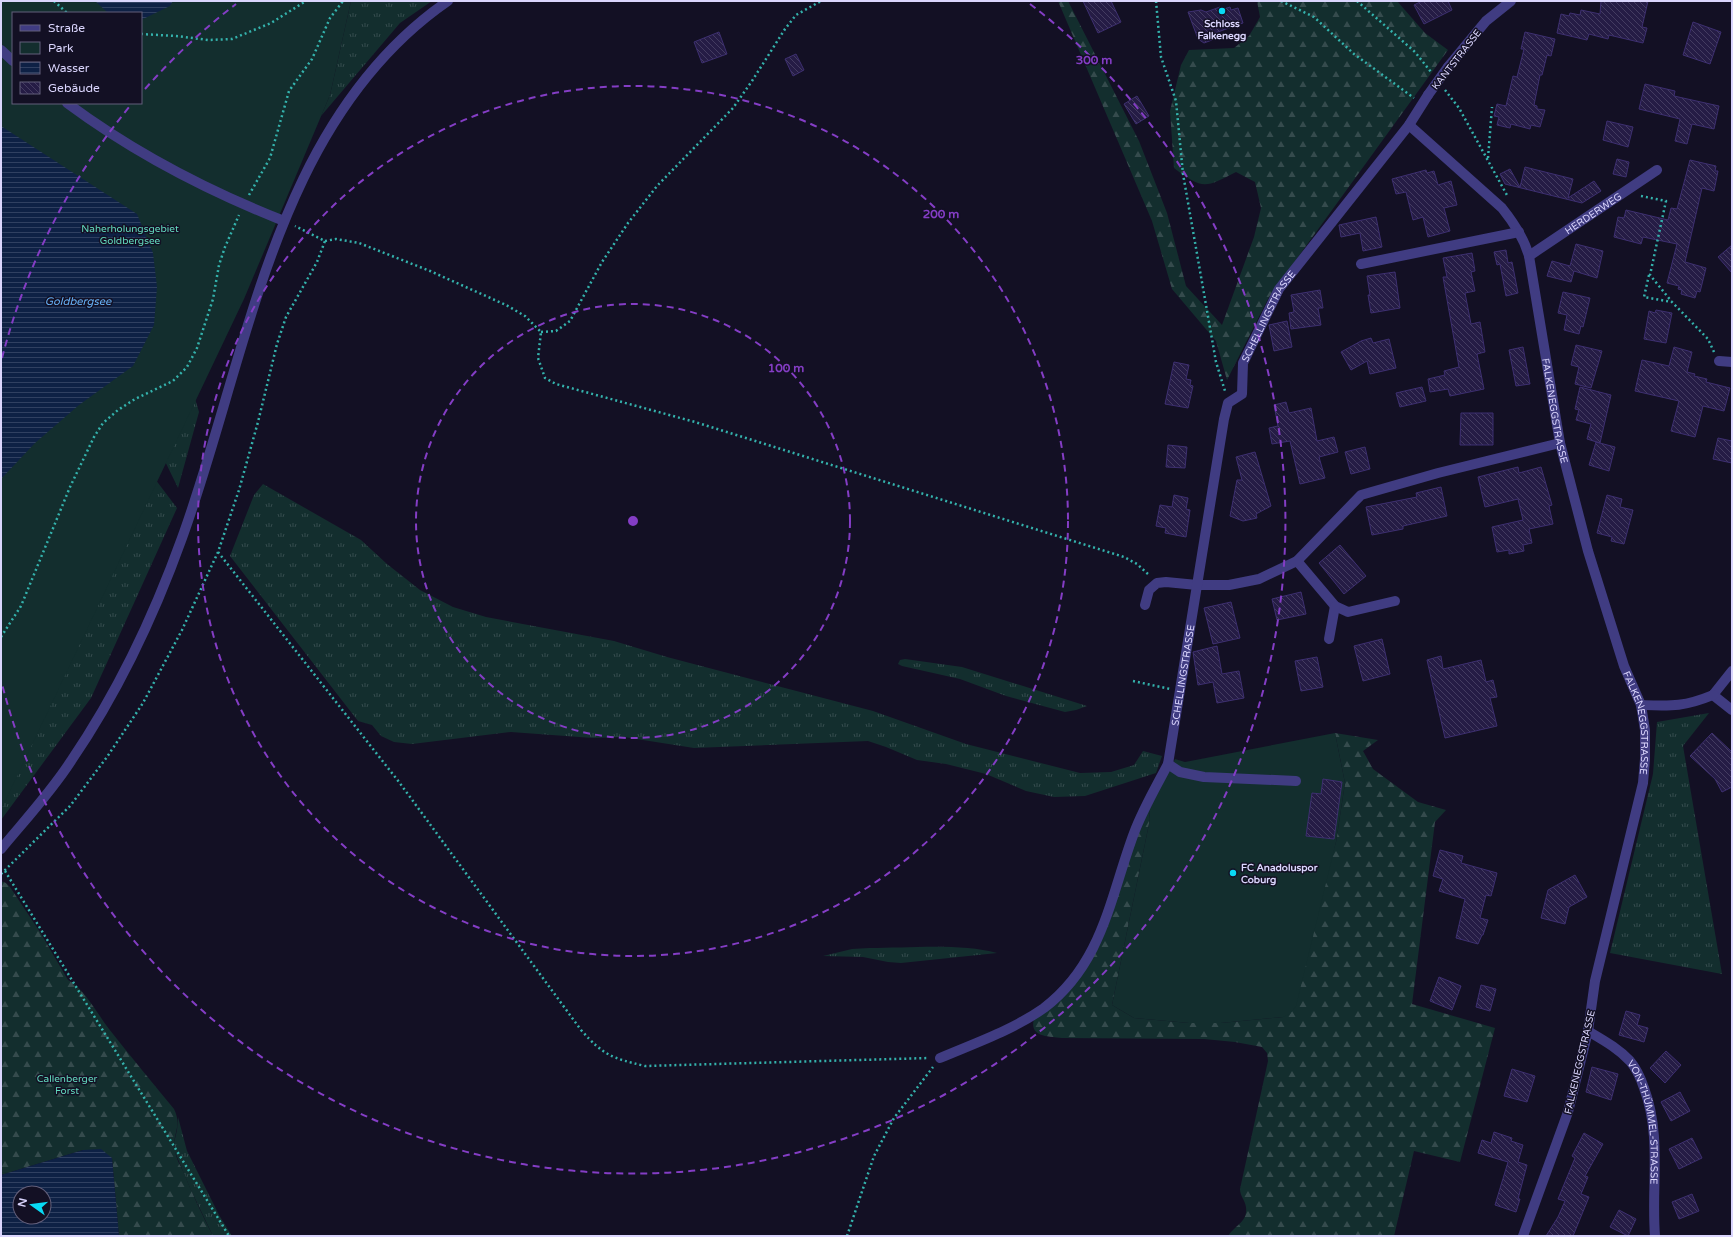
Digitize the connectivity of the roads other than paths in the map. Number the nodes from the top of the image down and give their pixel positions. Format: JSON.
{"nodes":[{"id":1,"x":448,"y":1,"type":"edge"},
{"id":2,"x":1511,"y":1,"type":"edge"},
{"id":3,"x":1,"y":50,"type":"edge"},
{"id":4,"x":12,"y":60,"type":"edge"},
{"id":5,"x":68,"y":104,"type":"edge"},
{"id":6,"x":1408,"y":125,"type":"junction"},
{"id":7,"x":1657,"y":170,"type":"dead end"},
{"id":8,"x":284,"y":221,"type":"junction"},
{"id":9,"x":1519,"y":232,"type":"junction"},
{"id":10,"x":1529,"y":256,"type":"junction"},
{"id":11,"x":1361,"y":264,"type":"dead end"},
{"id":12,"x":1719,"y":361,"type":"road end"},
{"id":13,"x":1732,"y":362,"type":"edge"},
{"id":14,"x":1560,"y":443,"type":"junction"},
{"id":15,"x":1297,"y":561,"type":"junction"},
{"id":16,"x":1197,"y":585,"type":"junction"},
{"id":17,"x":1395,"y":601,"type":"dead end"},
{"id":18,"x":1146,"y":605,"type":"dead end"},
{"id":19,"x":1335,"y":606,"type":"junction"},
{"id":20,"x":1329,"y":640,"type":"dead end"},
{"id":21,"x":1732,"y":671,"type":"edge"},
{"id":22,"x":1713,"y":695,"type":"junction"},
{"id":23,"x":1641,"y":705,"type":"junction"},
{"id":24,"x":1732,"y":710,"type":"edge"},
{"id":25,"x":1168,"y":764,"type":"junction"},
{"id":26,"x":1296,"y":782,"type":"dead end"},
{"id":27,"x":1,"y":849,"type":"edge"},
{"id":28,"x":1588,"y":1031,"type":"junction"},
{"id":29,"x":940,"y":1058,"type":"road end"},
{"id":30,"x":1523,"y":1236,"type":"edge"},
{"id":31,"x":1655,"y":1236,"type":"edge"}],
"edges":[{"from":1,"to":8,"type":"street"},
{"from":2,"to":6,"type":"street","name":"KANTSTRASSE","bridge":true},
{"from":3,"to":4,"type":"street"},
{"from":5,"to":8,"type":"street"},
{"from":6,"to":9,"type":"street","name":"FALKENEGGSTRASSE"},
{"from":6,"to":16,"type":"street","name":"SCHELLINGSTRASSE"},
{"from":7,"to":10,"type":"street","name":"HERDERWEG"},
{"from":8,"to":27,"type":"street"},
{"from":9,"to":10,"type":"street","name":"FALKENEGGSTRASSE"},
{"from":9,"to":11,"type":"street"},
{"from":10,"to":14,"type":"street","name":"FALKENEGGSTRASSE"},
{"from":12,"to":13,"type":"street"},
{"from":14,"to":15,"type":"street"},
{"from":14,"to":23,"type":"street","name":"FALKENEGGSTRASSE"},
{"from":15,"to":16,"type":"street"},
{"from":15,"to":19,"type":"street"},
{"from":16,"to":18,"type":"street"},
{"from":16,"to":25,"type":"street","name":"SCHELLINGSTRASSE"},
{"from":17,"to":19,"type":"street"},
{"from":19,"to":20,"type":"street"},
{"from":21,"to":22,"type":"street"},
{"from":22,"to":23,"type":"street"},
{"from":22,"to":24,"type":"street"},
{"from":23,"to":28,"type":"street","name":"FALKENEGGSTRASSE"},
{"from":25,"to":26,"type":"street"},
{"from":25,"to":29,"type":"street"},
{"from":28,"to":30,"type":"street","name":"FALKENEGGSTRASSE"},
{"from":28,"to":31,"type":"street","name":"VON-THÜMMEL-STRASSE"}]}
